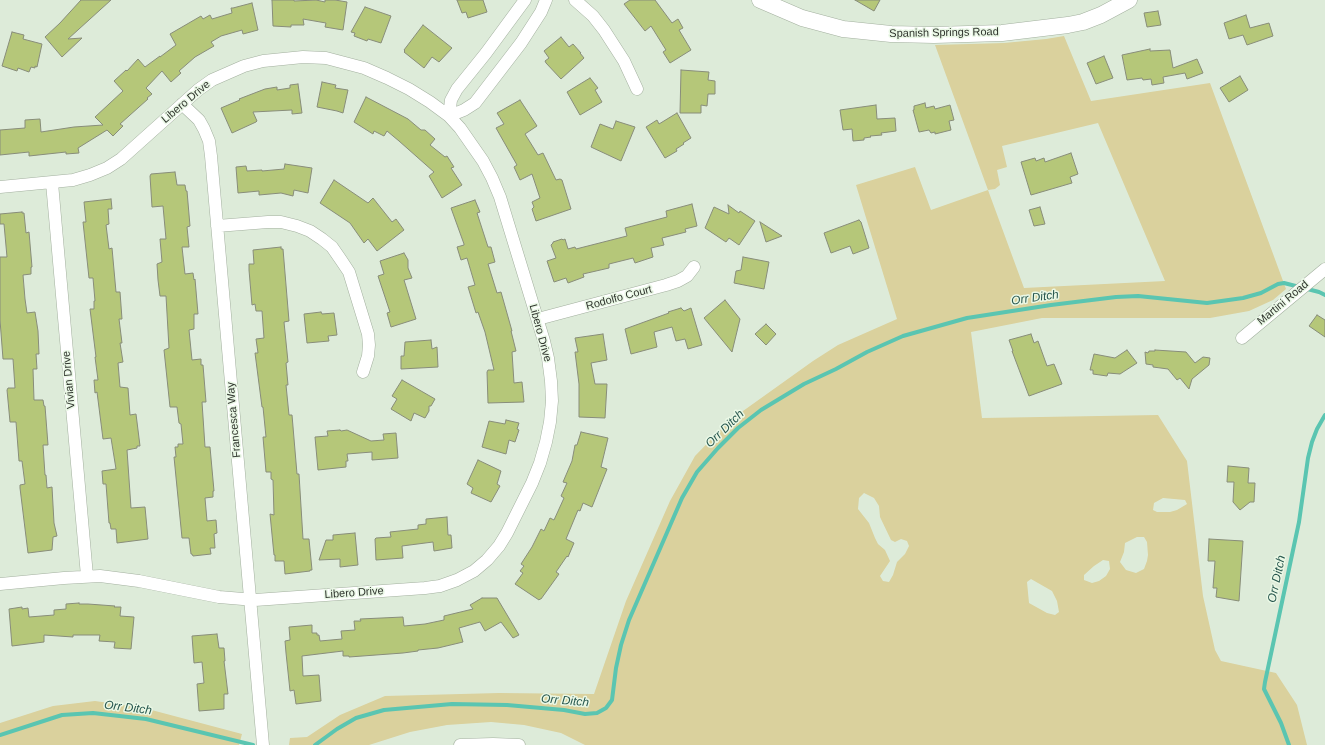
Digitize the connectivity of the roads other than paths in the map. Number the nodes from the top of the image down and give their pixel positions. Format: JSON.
{"nodes":[{"id":1,"x":525,"y":0,"type":"edge"},
{"id":2,"x":546,"y":0,"type":"edge"},
{"id":3,"x":575,"y":0,"type":"edge"},
{"id":4,"x":760,"y":0,"type":"edge"},
{"id":5,"x":1129,"y":0,"type":"edge"},
{"id":6,"x":637,"y":88,"type":"dead end"},
{"id":7,"x":182,"y":104,"type":"junction"},
{"id":8,"x":449,"y":116,"type":"junction"},
{"id":9,"x":52,"y":183,"type":"junction"},
{"id":10,"x":0,"y":187,"type":"edge"},
{"id":11,"x":217,"y":226,"type":"junction"},
{"id":12,"x":694,"y":267,"type":"dead end"},
{"id":13,"x":1325,"y":269,"type":"edge"},
{"id":14,"x":538,"y":319,"type":"junction"},
{"id":15,"x":1242,"y":338,"type":"dead end"},
{"id":16,"x":363,"y":372,"type":"dead end"},
{"id":17,"x":87,"y":576,"type":"junction"},
{"id":18,"x":0,"y":584,"type":"edge"},
{"id":19,"x":250,"y":599,"type":"junction"},
{"id":20,"x":263,"y":745,"type":"edge"},
{"id":21,"x":460,"y":745,"type":"edge"},
{"id":22,"x":519,"y":745,"type":"edge"}],
"edges":[{"from":1,"to":8,"type":"street"},
{"from":2,"to":8,"type":"street"},
{"from":3,"to":6,"type":"street"},
{"from":4,"to":5,"type":"street","name":"Spanish Springs Road"},
{"from":7,"to":8,"type":"street","name":"Libero Drive"},
{"from":7,"to":9,"type":"street","name":"Libero Drive"},
{"from":7,"to":11,"type":"street","name":"Francesca Way"},
{"from":8,"to":14,"type":"street","name":"Libero Drive"},
{"from":9,"to":10,"type":"street","name":"Libero Drive"},
{"from":9,"to":17,"type":"street","name":"Vivian Drive"},
{"from":11,"to":16,"type":"street"},
{"from":11,"to":19,"type":"street","name":"Francesca Way"},
{"from":12,"to":14,"type":"street","name":"Rodolfo Court"},
{"from":13,"to":15,"type":"street","name":"Martini Road"},
{"from":14,"to":19,"type":"street","name":"Libero Drive"},
{"from":17,"to":18,"type":"street","name":"Libero Drive"},
{"from":17,"to":19,"type":"street","name":"Libero Drive"},
{"from":19,"to":20,"type":"street","name":"Francesca Way"},
{"from":21,"to":22,"type":"street"}]}
